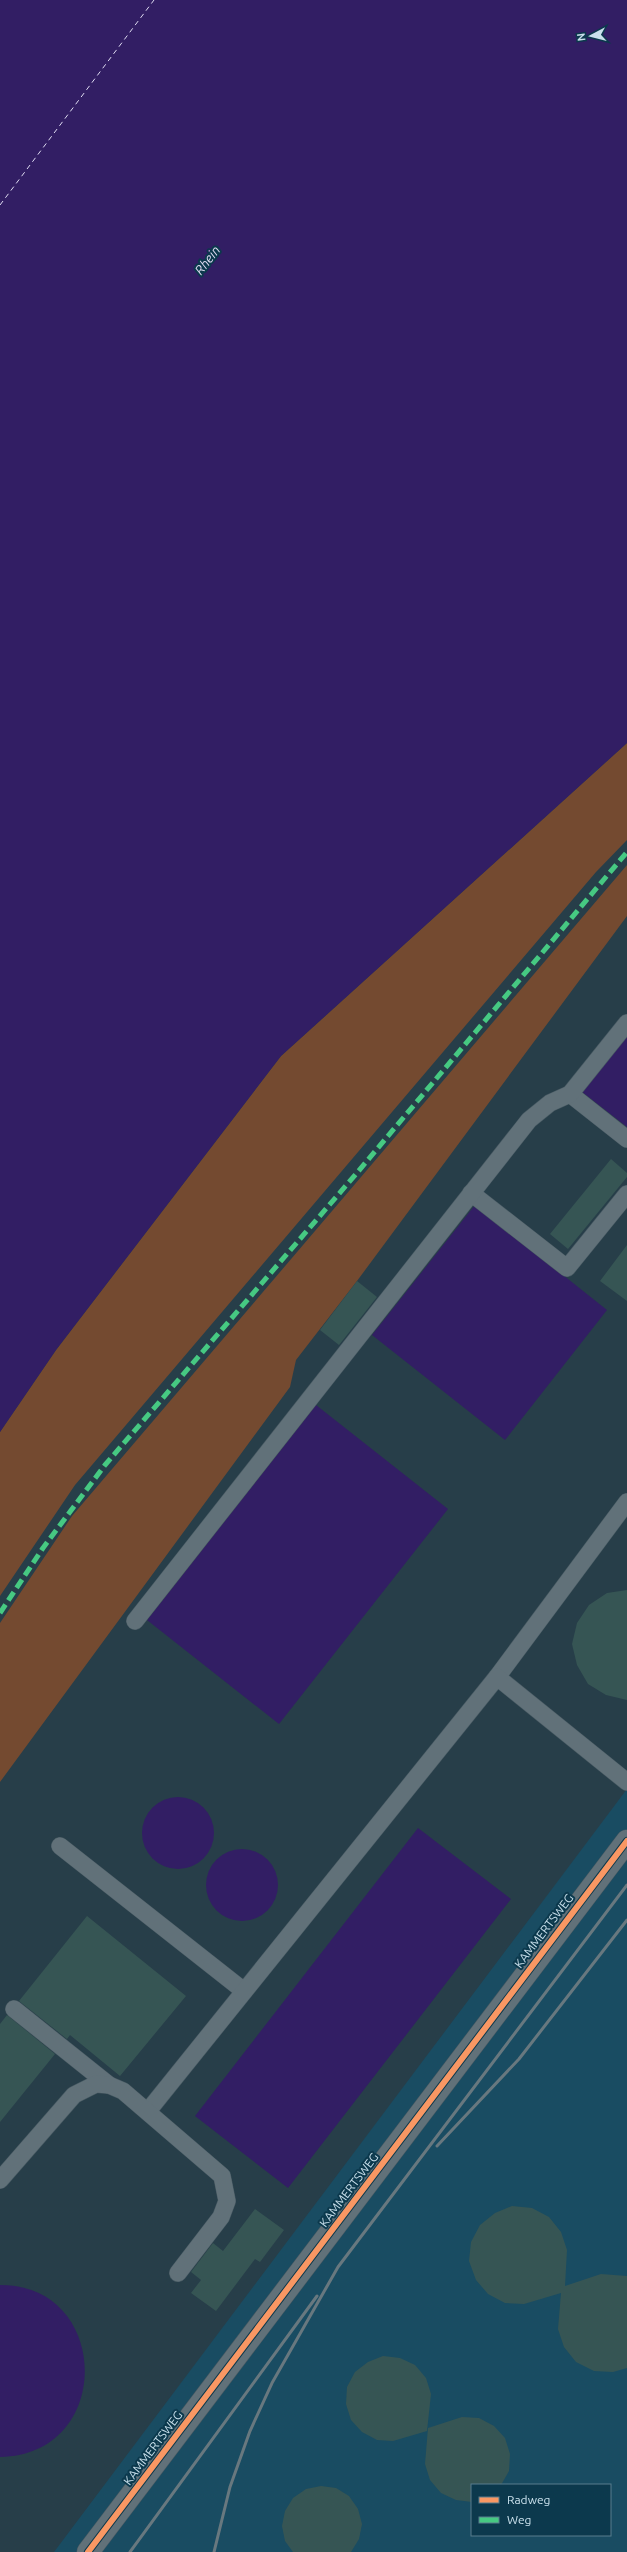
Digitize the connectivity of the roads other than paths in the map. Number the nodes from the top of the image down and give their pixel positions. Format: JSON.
{"nodes":[{"id":1,"x":627,"y":1023,"type":"edge"},
{"id":2,"x":570,"y":1094,"type":"junction"},
{"id":3,"x":627,"y":1139,"type":"edge"},
{"id":4,"x":471,"y":1193,"type":"junction"},
{"id":5,"x":627,"y":1194,"type":"edge"},
{"id":6,"x":627,"y":1502,"type":"edge"},
{"id":7,"x":135,"y":1621,"type":"dead end"},
{"id":8,"x":497,"y":1677,"type":"junction"},
{"id":9,"x":627,"y":1782,"type":"edge"},
{"id":10,"x":627,"y":1841,"type":"edge"},
{"id":11,"x":60,"y":1846,"type":"dead end"},
{"id":12,"x":244,"y":1991,"type":"junction"},
{"id":13,"x":14,"y":2009,"type":"dead end"},
{"id":14,"x":109,"y":2085,"type":"junction"},
{"id":15,"x":148,"y":2111,"type":"junction"},
{"id":16,"x":0,"y":2180,"type":"edge"},
{"id":17,"x":178,"y":2274,"type":"dead end"},
{"id":18,"x":88,"y":2552,"type":"edge"}],
"edges":[{"from":1,"to":2,"type":"lane"},
{"from":2,"to":3,"type":"lane"},
{"from":2,"to":4,"type":"lane"},
{"from":4,"to":5,"type":"lane"},
{"from":4,"to":7,"type":"lane"},
{"from":6,"to":8,"type":"lane"},
{"from":8,"to":9,"type":"lane"},
{"from":8,"to":12,"type":"lane"},
{"from":10,"to":18,"type":"street","name":"KAMMERTSWEG"},
{"from":11,"to":12,"type":"lane"},
{"from":12,"to":15,"type":"lane"},
{"from":13,"to":14,"type":"lane"},
{"from":14,"to":15,"type":"lane"},
{"from":14,"to":16,"type":"lane"},
{"from":15,"to":17,"type":"lane"}]}
